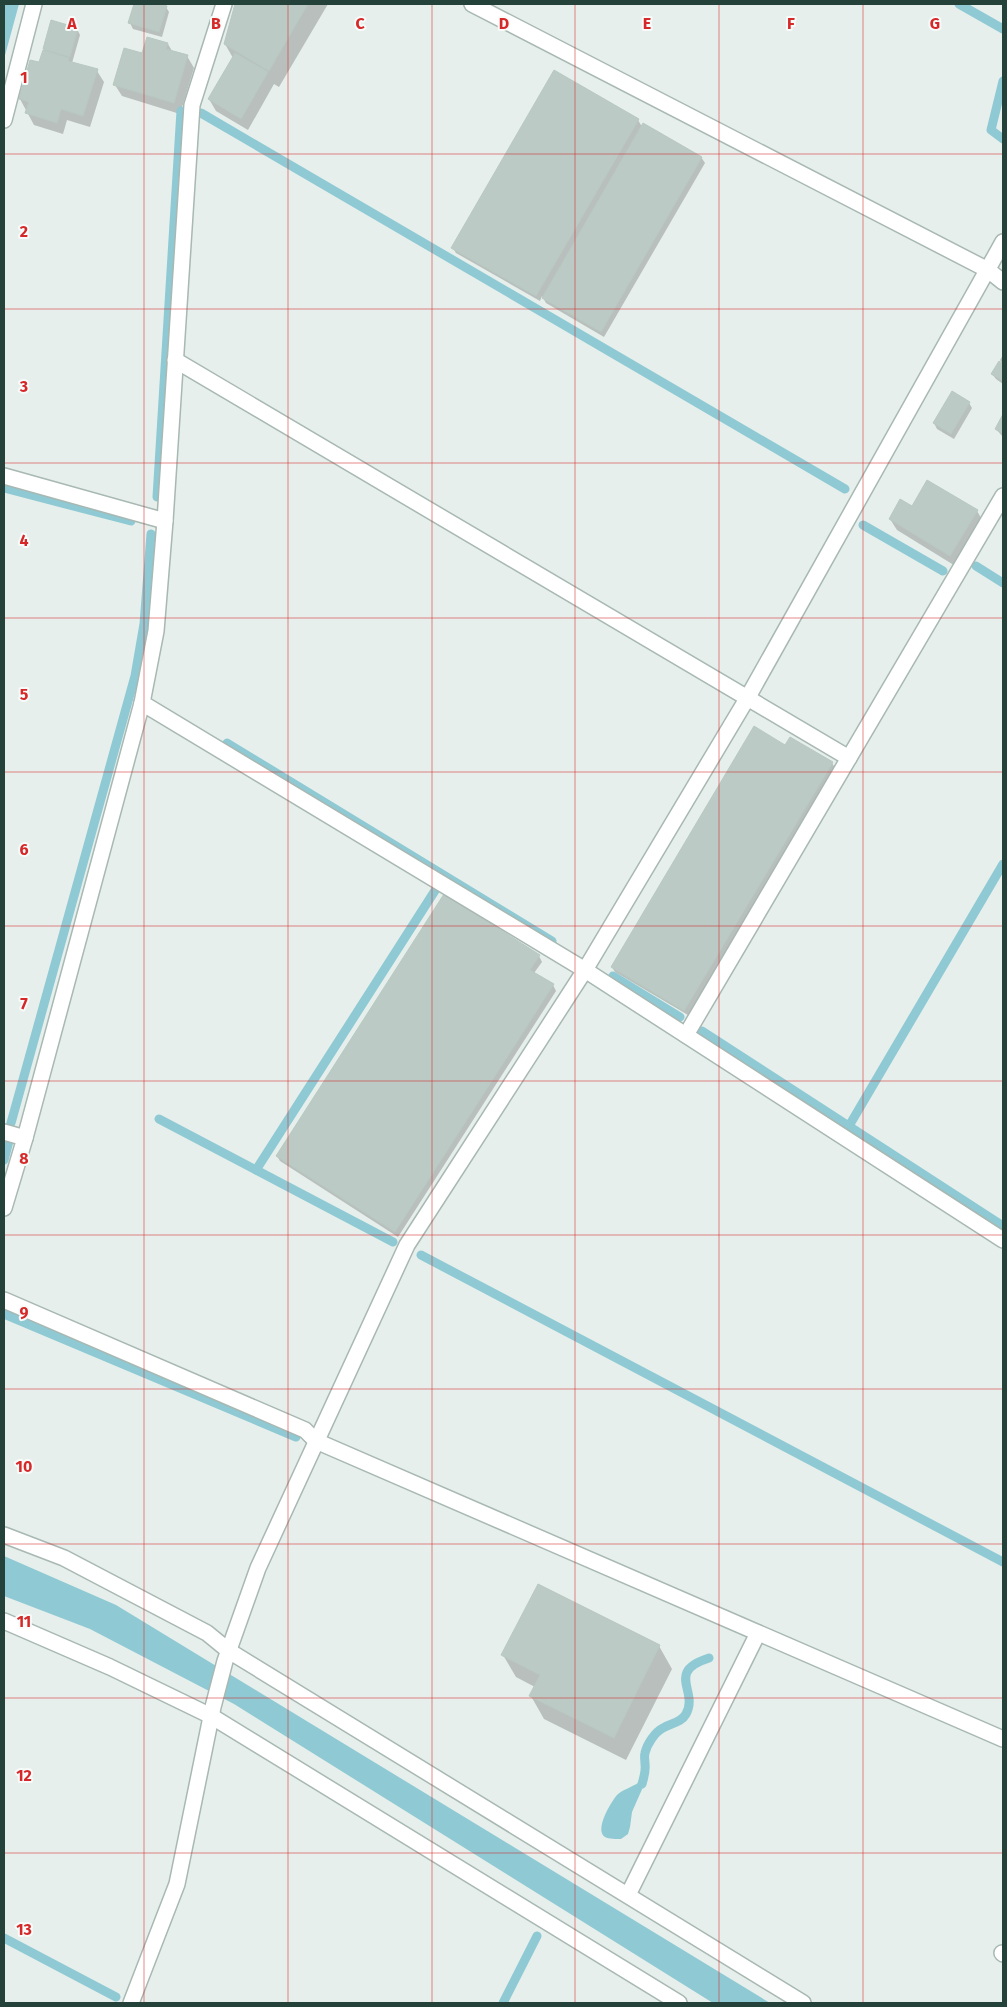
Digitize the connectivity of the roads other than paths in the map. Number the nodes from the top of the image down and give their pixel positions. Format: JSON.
{"nodes":[{"id":1,"x":34,"y":4,"type":"edge"},
{"id":2,"x":224,"y":4,"type":"edge"},
{"id":3,"x":472,"y":4,"type":"edge"},
{"id":4,"x":4,"y":120,"type":"edge"},
{"id":5,"x":1003,"y":242,"type":"edge"},
{"id":6,"x":988,"y":270,"type":"junction"},
{"id":7,"x":1003,"y":282,"type":"edge"},
{"id":8,"x":176,"y":360,"type":"junction"},
{"id":9,"x":4,"y":476,"type":"edge"},
{"id":10,"x":1003,"y":496,"type":"edge"},
{"id":11,"x":165,"y":521,"type":"junction"},
{"id":12,"x":748,"y":697,"type":"junction"},
{"id":13,"x":142,"y":702,"type":"junction"},
{"id":14,"x":849,"y":758,"type":"junction"},
{"id":15,"x":585,"y":970,"type":"junction"},
{"id":16,"x":686,"y":1035,"type":"junction"},
{"id":17,"x":4,"y":1132,"type":"edge"},
{"id":18,"x":25,"y":1138,"type":"junction"},
{"id":19,"x":4,"y":1208,"type":"edge"},
{"id":20,"x":1003,"y":1240,"type":"edge"},
{"id":21,"x":4,"y":1300,"type":"edge"},
{"id":22,"x":316,"y":1442,"type":"junction"},
{"id":23,"x":4,"y":1535,"type":"edge"},
{"id":24,"x":4,"y":1621,"type":"edge"},
{"id":25,"x":758,"y":1633,"type":"junction"},
{"id":26,"x":227,"y":1656,"type":"junction"},
{"id":27,"x":212,"y":1711,"type":"junction"},
{"id":28,"x":1003,"y":1739,"type":"edge"},
{"id":29,"x":628,"y":1895,"type":"junction"},
{"id":30,"x":131,"y":2003,"type":"edge"},
{"id":31,"x":679,"y":2003,"type":"edge"},
{"id":32,"x":803,"y":2003,"type":"edge"}],
"edges":[{"from":1,"to":4,"type":"street"},
{"from":2,"to":8,"type":"street"},
{"from":3,"to":6,"type":"street"},
{"from":5,"to":6,"type":"street"},
{"from":6,"to":7,"type":"street"},
{"from":6,"to":12,"type":"street"},
{"from":8,"to":11,"type":"street"},
{"from":8,"to":12,"type":"street"},
{"from":9,"to":11,"type":"street"},
{"from":10,"to":14,"type":"street"},
{"from":11,"to":13,"type":"street"},
{"from":12,"to":14,"type":"street"},
{"from":12,"to":15,"type":"street"},
{"from":13,"to":15,"type":"street"},
{"from":13,"to":18,"type":"street"},
{"from":14,"to":16,"type":"street"},
{"from":15,"to":16,"type":"street"},
{"from":15,"to":22,"type":"street"},
{"from":16,"to":20,"type":"street"},
{"from":17,"to":18,"type":"street"},
{"from":18,"to":19,"type":"street"},
{"from":21,"to":22,"type":"street"},
{"from":22,"to":25,"type":"street"},
{"from":22,"to":26,"type":"street"},
{"from":23,"to":26,"type":"street"},
{"from":24,"to":27,"type":"street"},
{"from":25,"to":28,"type":"street"},
{"from":25,"to":29,"type":"street"},
{"from":26,"to":27,"type":"street"},
{"from":26,"to":29,"type":"street"},
{"from":27,"to":30,"type":"street"},
{"from":27,"to":31,"type":"street"},
{"from":29,"to":32,"type":"street"}]}
